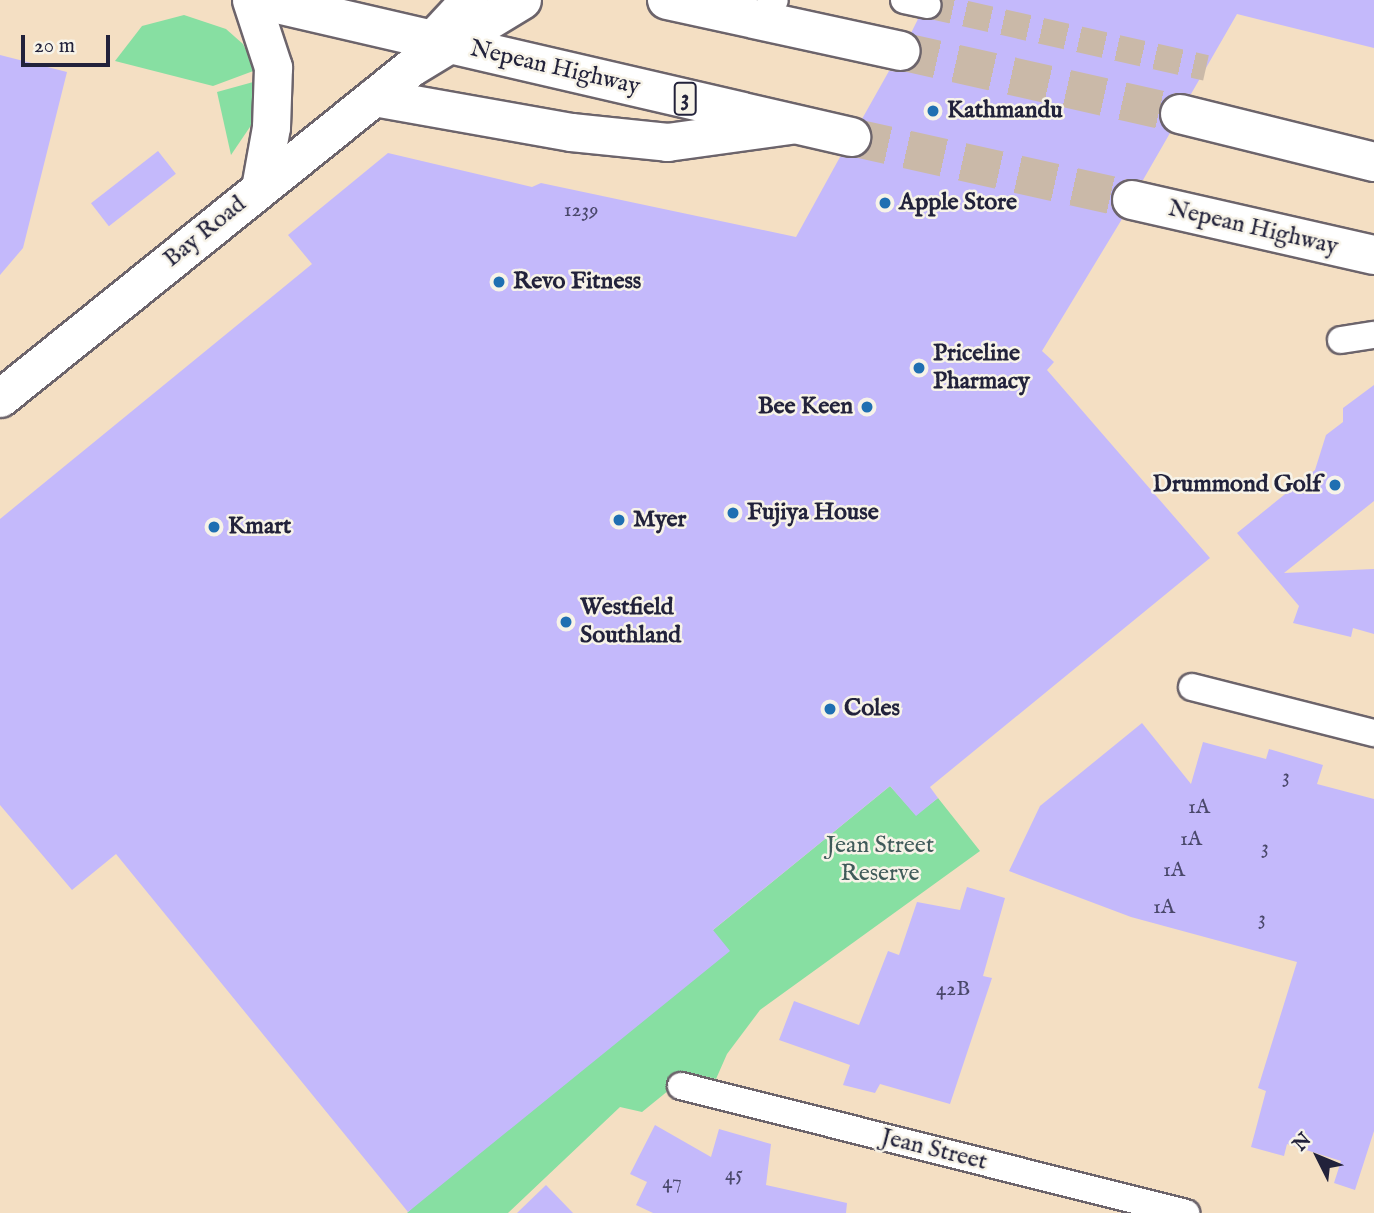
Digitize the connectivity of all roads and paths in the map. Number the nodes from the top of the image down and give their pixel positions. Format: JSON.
{"nodes":[{"id":1,"x":251,"y":0,"type":"edge"},
{"id":2,"x":260,"y":0,"type":"edge"},
{"id":3,"x":469,"y":0,"type":"edge"},
{"id":4,"x":522,"y":0,"type":"edge"},
{"id":5,"x":667,"y":0,"type":"edge"},
{"id":6,"x":714,"y":6,"type":"edge"},
{"id":7,"x":766,"y":11,"type":"edge"},
{"id":8,"x":432,"y":51,"type":"junction"},
{"id":9,"x":900,"y":51,"type":"tunnel mouth"},
{"id":10,"x":374,"y":97,"type":"junction"},
{"id":11,"x":1180,"y":114,"type":"tunnel mouth"},
{"id":12,"x":790,"y":125,"type":"junction"},
{"id":13,"x":851,"y":137,"type":"tunnel mouth"},
{"id":14,"x":1374,"y":162,"type":"edge"},
{"id":15,"x":260,"y":188,"type":"junction"},
{"id":16,"x":1132,"y":200,"type":"tunnel mouth"},
{"id":17,"x":1374,"y":255,"type":"edge"},
{"id":18,"x":1374,"y":335,"type":"edge"},
{"id":19,"x":1341,"y":340,"type":"dead end"},
{"id":20,"x":0,"y":398,"type":"edge"},
{"id":21,"x":1192,"y":687,"type":"dead end"},
{"id":22,"x":1374,"y":733,"type":"edge"},
{"id":23,"x":681,"y":1086,"type":"dead end"},
{"id":24,"x":1186,"y":1213,"type":"edge"}],
"edges":[{"from":1,"to":15,"type":"main road"},
{"from":2,"to":8,"type":"highway","name":"Nepean Highway","number":"3"},
{"from":3,"to":8,"type":"main road"},
{"from":4,"to":8,"type":"main road","name":"Bay Road"},
{"from":5,"to":6,"type":"highway"},
{"from":6,"to":7,"type":"highway"},
{"from":7,"to":9,"type":"highway"},
{"from":8,"to":10,"type":"main road","name":"Bay Road"},
{"from":8,"to":12,"type":"highway","name":"Nepean Highway","number":"3"},
{"from":10,"to":12,"type":"main road"},
{"from":10,"to":15,"type":"main road","name":"Bay Road"},
{"from":11,"to":14,"type":"highway"},
{"from":12,"to":13,"type":"highway","name":"Nepean Highway","number":"3"},
{"from":15,"to":20,"type":"main road","name":"Bay Road"},
{"from":16,"to":17,"type":"highway","name":"Nepean Highway"},
{"from":18,"to":19,"type":"street"},
{"from":21,"to":22,"type":"street"},
{"from":23,"to":24,"type":"street","name":"Jean Street"}]}
